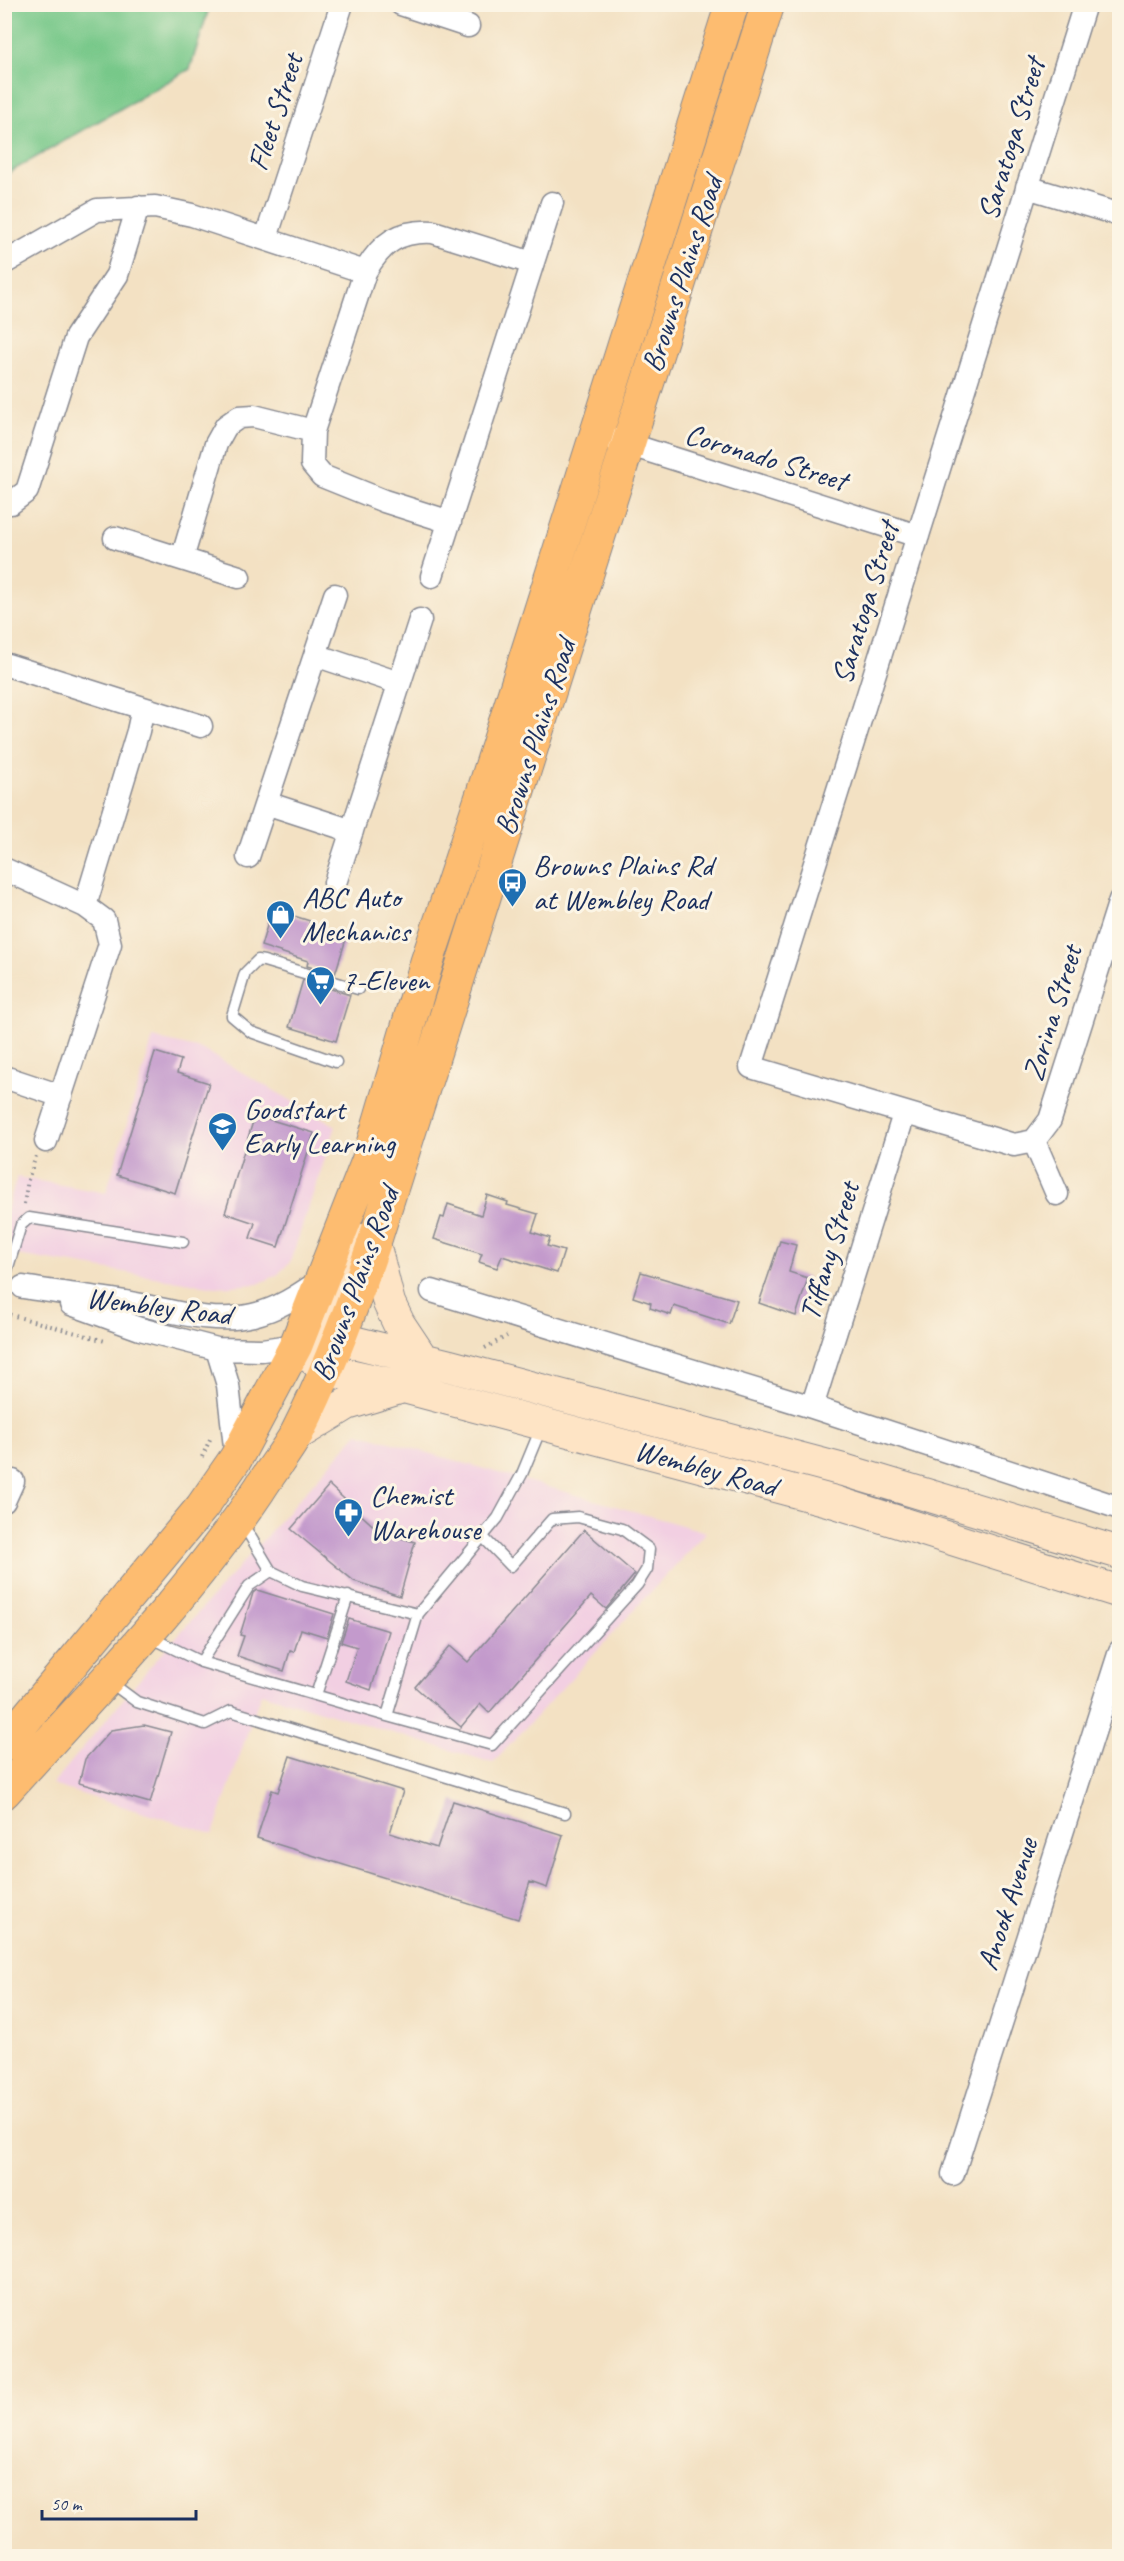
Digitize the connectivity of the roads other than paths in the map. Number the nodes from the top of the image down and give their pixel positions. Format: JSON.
{"nodes":[{"id":1,"x":342,"y":4,"type":"edge"},
{"id":2,"x":400,"y":4,"type":"edge"},
{"id":3,"x":732,"y":4,"type":"edge"},
{"id":4,"x":768,"y":4,"type":"edge"},
{"id":5,"x":1085,"y":4,"type":"edge"},
{"id":6,"x":468,"y":26,"type":"dead end"},
{"id":7,"x":1027,"y":188,"type":"junction"},
{"id":8,"x":552,"y":203,"type":"dead end"},
{"id":9,"x":138,"y":207,"type":"junction"},
{"id":10,"x":1119,"y":215,"type":"edge"},
{"id":11,"x":266,"y":238,"type":"junction"},
{"id":12,"x":4,"y":263,"type":"edge"},
{"id":13,"x":532,"y":263,"type":"junction"},
{"id":14,"x":365,"y":272,"type":"junction"},
{"id":15,"x":313,"y":431,"type":"junction"},
{"id":16,"x":596,"y":434,"type":"junction"},
{"id":17,"x":628,"y":444,"type":"junction"},
{"id":18,"x":4,"y":502,"type":"edge"},
{"id":19,"x":450,"y":522,"type":"junction"},
{"id":20,"x":918,"y":536,"type":"junction"},
{"id":21,"x":115,"y":538,"type":"dead end"},
{"id":22,"x":182,"y":559,"type":"junction"},
{"id":23,"x":432,"y":576,"type":"dead end"},
{"id":24,"x":239,"y":577,"type":"dead end"},
{"id":25,"x":335,"y":595,"type":"dead end"},
{"id":26,"x":420,"y":620,"type":"dead end"},
{"id":27,"x":315,"y":656,"type":"junction"},
{"id":28,"x":6,"y":671,"type":"edge"},
{"id":29,"x":399,"y":683,"type":"junction"},
{"id":30,"x":142,"y":708,"type":"junction"},
{"id":31,"x":201,"y":726,"type":"dead end"},
{"id":32,"x":266,"y":802,"type":"junction"},
{"id":33,"x":352,"y":831,"type":"junction"},
{"id":34,"x":248,"y":857,"type":"dead end"},
{"id":35,"x":4,"y":869,"type":"edge"},
{"id":36,"x":335,"y":883,"type":"dead end"},
{"id":37,"x":1119,"y":900,"type":"edge"},
{"id":38,"x":85,"y":906,"type":"junction"},
{"id":39,"x":358,"y":988,"type":"dead end"},
{"id":40,"x":336,"y":1062,"type":"dead end"},
{"id":41,"x":4,"y":1077,"type":"edge"},
{"id":42,"x":61,"y":1096,"type":"junction"},
{"id":43,"x":904,"y":1114,"type":"junction"},
{"id":44,"x":46,"y":1141,"type":"road end"},
{"id":45,"x":1034,"y":1141,"type":"junction"},
{"id":46,"x":396,"y":1168,"type":"junction"},
{"id":47,"x":1057,"y":1194,"type":"dead end"},
{"id":48,"x":183,"y":1242,"type":"dead end"},
{"id":49,"x":374,"y":1243,"type":"junction"},
{"id":50,"x":322,"y":1280,"type":"junction"},
{"id":51,"x":11,"y":1283,"type":"edge"},
{"id":52,"x":432,"y":1291,"type":"dead end"},
{"id":53,"x":340,"y":1339,"type":"junction"},
{"id":54,"x":296,"y":1346,"type":"junction"},
{"id":55,"x":217,"y":1349,"type":"junction"},
{"id":56,"x":436,"y":1363,"type":"junction"},
{"id":57,"x":327,"y":1370,"type":"junction"},
{"id":58,"x":404,"y":1387,"type":"junction"},
{"id":59,"x":812,"y":1407,"type":"junction"},
{"id":60,"x":542,"y":1425,"type":"junction"},
{"id":61,"x":296,"y":1435,"type":"junction"},
{"id":62,"x":236,"y":1458,"type":"junction"},
{"id":63,"x":1119,"y":1508,"type":"edge"},
{"id":64,"x":240,"y":1519,"type":"junction"},
{"id":65,"x":483,"y":1537,"type":"junction"},
{"id":66,"x":1119,"y":1553,"type":"edge"},
{"id":67,"x":271,"y":1571,"type":"junction"},
{"id":68,"x":1119,"y":1592,"type":"edge"},
{"id":69,"x":348,"y":1596,"type":"junction"},
{"id":70,"x":418,"y":1614,"type":"junction"},
{"id":71,"x":144,"y":1635,"type":"junction"},
{"id":72,"x":1119,"y":1651,"type":"edge"},
{"id":73,"x":201,"y":1662,"type":"junction"},
{"id":74,"x":105,"y":1678,"type":"junction"},
{"id":75,"x":316,"y":1695,"type":"junction"},
{"id":76,"x":387,"y":1716,"type":"junction"},
{"id":77,"x":4,"y":1745,"type":"edge"},
{"id":78,"x":4,"y":1792,"type":"edge"},
{"id":79,"x":564,"y":1813,"type":"dead end"},
{"id":80,"x":952,"y":2174,"type":"dead end"}],
"edges":[{"from":1,"to":11,"type":"street","name":"Fleet Street"},
{"from":2,"to":6,"type":"street"},
{"from":3,"to":16,"type":"main road","name":"Browns Plains Road"},
{"from":4,"to":17,"type":"main road","name":"Browns Plains Road"},
{"from":5,"to":7,"type":"street","name":"Saratoga Street"},
{"from":7,"to":10,"type":"street"},
{"from":7,"to":20,"type":"street","name":"Saratoga Street"},
{"from":8,"to":13,"type":"street"},
{"from":9,"to":11,"type":"street"},
{"from":9,"to":12,"type":"street"},
{"from":9,"to":18,"type":"street"},
{"from":11,"to":14,"type":"street"},
{"from":13,"to":14,"type":"street"},
{"from":13,"to":19,"type":"street"},
{"from":14,"to":15,"type":"street"},
{"from":15,"to":19,"type":"street"},
{"from":15,"to":22,"type":"street"},
{"from":16,"to":17,"type":"street","name":"Coronado Street"},
{"from":16,"to":50,"type":"main road","name":"Browns Plains Road"},
{"from":17,"to":20,"type":"street","name":"Coronado Street"},
{"from":17,"to":46,"type":"main road","name":"Browns Plains Road"},
{"from":19,"to":23,"type":"street"},
{"from":20,"to":43,"type":"street","name":"Saratoga Street"},
{"from":21,"to":22,"type":"street"},
{"from":22,"to":24,"type":"street"},
{"from":25,"to":27,"type":"street"},
{"from":26,"to":29,"type":"street"},
{"from":27,"to":29,"type":"street"},
{"from":27,"to":32,"type":"street"},
{"from":28,"to":30,"type":"street"},
{"from":29,"to":33,"type":"street"},
{"from":30,"to":31,"type":"street"},
{"from":30,"to":38,"type":"street"},
{"from":32,"to":33,"type":"street"},
{"from":32,"to":34,"type":"street"},
{"from":33,"to":36,"type":"street"},
{"from":35,"to":38,"type":"street"},
{"from":37,"to":45,"type":"street","name":"Zorina Street"},
{"from":38,"to":42,"type":"street"},
{"from":39,"to":40,"type":"lane"},
{"from":41,"to":42,"type":"street"},
{"from":42,"to":44,"type":"street"},
{"from":43,"to":45,"type":"street"},
{"from":43,"to":59,"type":"street","name":"Tiffany Street"},
{"from":45,"to":47,"type":"street"},
{"from":46,"to":49,"type":"main road","name":"Browns Plains Road"},
{"from":46,"to":54,"type":"main road"},
{"from":48,"to":51,"type":"lane"},
{"from":49,"to":53,"type":"main road","name":"Browns Plains Road"},
{"from":49,"to":56,"type":"main road"},
{"from":50,"to":51,"type":"street","name":"Wembley Road"},
{"from":50,"to":54,"type":"main road","name":"Browns Plains Road"},
{"from":51,"to":55,"type":"street","name":"Wembley Road"},
{"from":52,"to":59,"type":"street"},
{"from":53,"to":54,"type":"main road","name":"Wembley Road"},
{"from":53,"to":56,"type":"main road","name":"Wembley Road"},
{"from":53,"to":57,"type":"main road","name":"Browns Plains Road"},
{"from":54,"to":55,"type":"street","name":"Wembley Road"},
{"from":54,"to":57,"type":"main road","name":"Wembley Road"},
{"from":54,"to":62,"type":"main road","name":"Browns Plains Road"},
{"from":55,"to":62,"type":"street"},
{"from":56,"to":66,"type":"main road","name":"Wembley Road"},
{"from":57,"to":58,"type":"main road","name":"Wembley Road"},
{"from":57,"to":61,"type":"main road","name":"Browns Plains Road"},
{"from":58,"to":60,"type":"main road","name":"Wembley Road"},
{"from":58,"to":61,"type":"main road"},
{"from":59,"to":63,"type":"street"},
{"from":60,"to":65,"type":"lane"},
{"from":60,"to":68,"type":"main road","name":"Wembley Road"},
{"from":61,"to":64,"type":"main road","name":"Browns Plains Road"},
{"from":62,"to":77,"type":"main road","name":"Browns Plains Road"},
{"from":64,"to":67,"type":"lane"},
{"from":64,"to":71,"type":"main road","name":"Browns Plains Road"},
{"from":65,"to":70,"type":"lane"},
{"from":65,"to":76,"type":"lane"},
{"from":67,"to":69,"type":"lane"},
{"from":67,"to":73,"type":"lane"},
{"from":69,"to":70,"type":"lane"},
{"from":69,"to":75,"type":"lane"},
{"from":70,"to":76,"type":"lane"},
{"from":71,"to":73,"type":"lane"},
{"from":71,"to":74,"type":"main road","name":"Browns Plains Road"},
{"from":72,"to":80,"type":"street","name":"Anook Avenue"},
{"from":73,"to":75,"type":"lane"},
{"from":74,"to":78,"type":"main road","name":"Browns Plains Road"},
{"from":74,"to":79,"type":"lane"},
{"from":75,"to":76,"type":"lane"}]}
